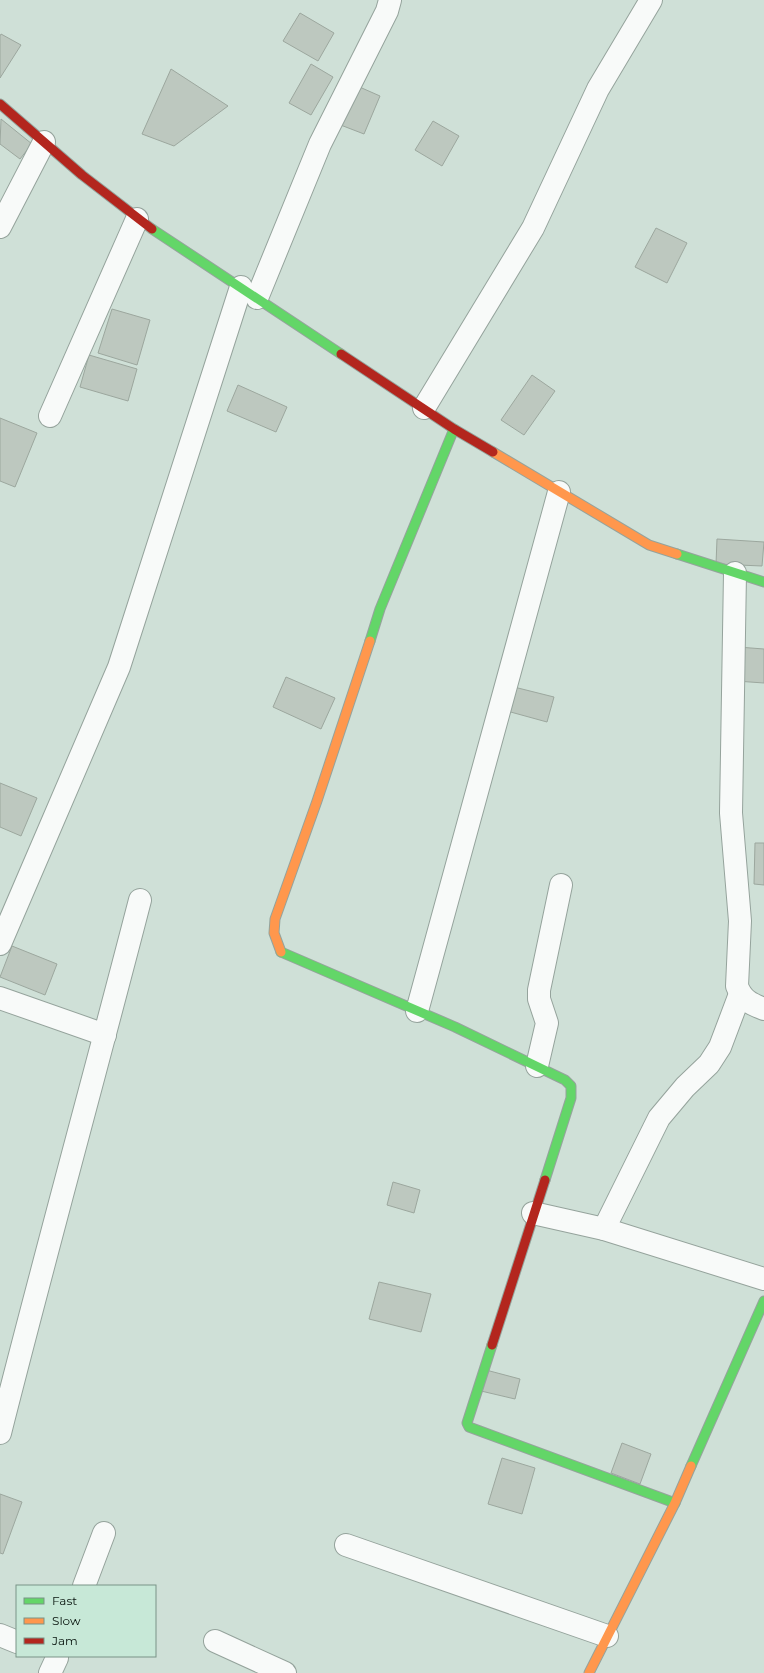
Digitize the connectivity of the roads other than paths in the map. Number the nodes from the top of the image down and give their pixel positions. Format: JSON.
{"nodes":[{"id":1,"x":390,"y":0,"type":"edge"},
{"id":2,"x":651,"y":0,"type":"edge"},
{"id":3,"x":0,"y":104,"type":"edge"},
{"id":4,"x":44,"y":142,"type":"junction"},
{"id":5,"x":137,"y":219,"type":"junction"},
{"id":6,"x":0,"y":227,"type":"edge"},
{"id":7,"x":249,"y":293,"type":"junction"},
{"id":8,"x":424,"y":408,"type":"junction"},
{"id":9,"x":50,"y":416,"type":"dead end"},
{"id":10,"x":454,"y":429,"type":"junction"},
{"id":11,"x":558,"y":492,"type":"junction"},
{"id":12,"x":735,"y":573,"type":"junction"},
{"id":13,"x":764,"y":582,"type":"edge"},
{"id":14,"x":561,"y":885,"type":"dead end"},
{"id":15,"x":140,"y":900,"type":"dead end"},
{"id":16,"x":0,"y":944,"type":"edge"},
{"id":17,"x":740,"y":994,"type":"junction"},
{"id":18,"x":0,"y":998,"type":"edge"},
{"id":19,"x":764,"y":1009,"type":"edge"},
{"id":20,"x":417,"y":1011,"type":"junction"},
{"id":21,"x":105,"y":1035,"type":"junction"},
{"id":22,"x":536,"y":1066,"type":"junction"},
{"id":23,"x":533,"y":1213,"type":"junction"},
{"id":24,"x":604,"y":1229,"type":"junction"},
{"id":25,"x":764,"y":1279,"type":"edge"},
{"id":26,"x":764,"y":1301,"type":"edge"},
{"id":27,"x":0,"y":1433,"type":"edge"},
{"id":28,"x":675,"y":1503,"type":"junction"},
{"id":29,"x":104,"y":1534,"type":"dead end"},
{"id":30,"x":346,"y":1545,"type":"dead end"},
{"id":31,"x":84,"y":1585,"type":"edge"},
{"id":32,"x":0,"y":1635,"type":"edge"},
{"id":33,"x":607,"y":1636,"type":"junction"},
{"id":34,"x":16,"y":1642,"type":"edge"},
{"id":35,"x":215,"y":1642,"type":"dead end"},
{"id":36,"x":285,"y":1673,"type":"edge"},
{"id":37,"x":589,"y":1673,"type":"edge"}],
"edges":[{"from":1,"to":7,"type":"street"},
{"from":2,"to":8,"type":"street"},
{"from":3,"to":4,"type":"street"},
{"from":4,"to":5,"type":"street"},
{"from":4,"to":6,"type":"street"},
{"from":5,"to":7,"type":"street"},
{"from":5,"to":9,"type":"street"},
{"from":7,"to":8,"type":"street"},
{"from":7,"to":16,"type":"street"},
{"from":8,"to":10,"type":"street"},
{"from":10,"to":11,"type":"street"},
{"from":10,"to":20,"type":"street"},
{"from":11,"to":12,"type":"street"},
{"from":11,"to":20,"type":"street"},
{"from":12,"to":13,"type":"street"},
{"from":12,"to":17,"type":"street"},
{"from":14,"to":22,"type":"street"},
{"from":15,"to":21,"type":"street"},
{"from":17,"to":19,"type":"street"},
{"from":17,"to":24,"type":"street"},
{"from":18,"to":21,"type":"street"},
{"from":20,"to":22,"type":"street"},
{"from":21,"to":27,"type":"street"},
{"from":22,"to":23,"type":"street"},
{"from":23,"to":24,"type":"street"},
{"from":23,"to":28,"type":"street"},
{"from":24,"to":25,"type":"street"},
{"from":26,"to":28,"type":"street"},
{"from":28,"to":33,"type":"street"},
{"from":29,"to":31,"type":"street"},
{"from":30,"to":33,"type":"street"},
{"from":32,"to":34,"type":"street"},
{"from":33,"to":37,"type":"street"},
{"from":35,"to":36,"type":"street"}]}
